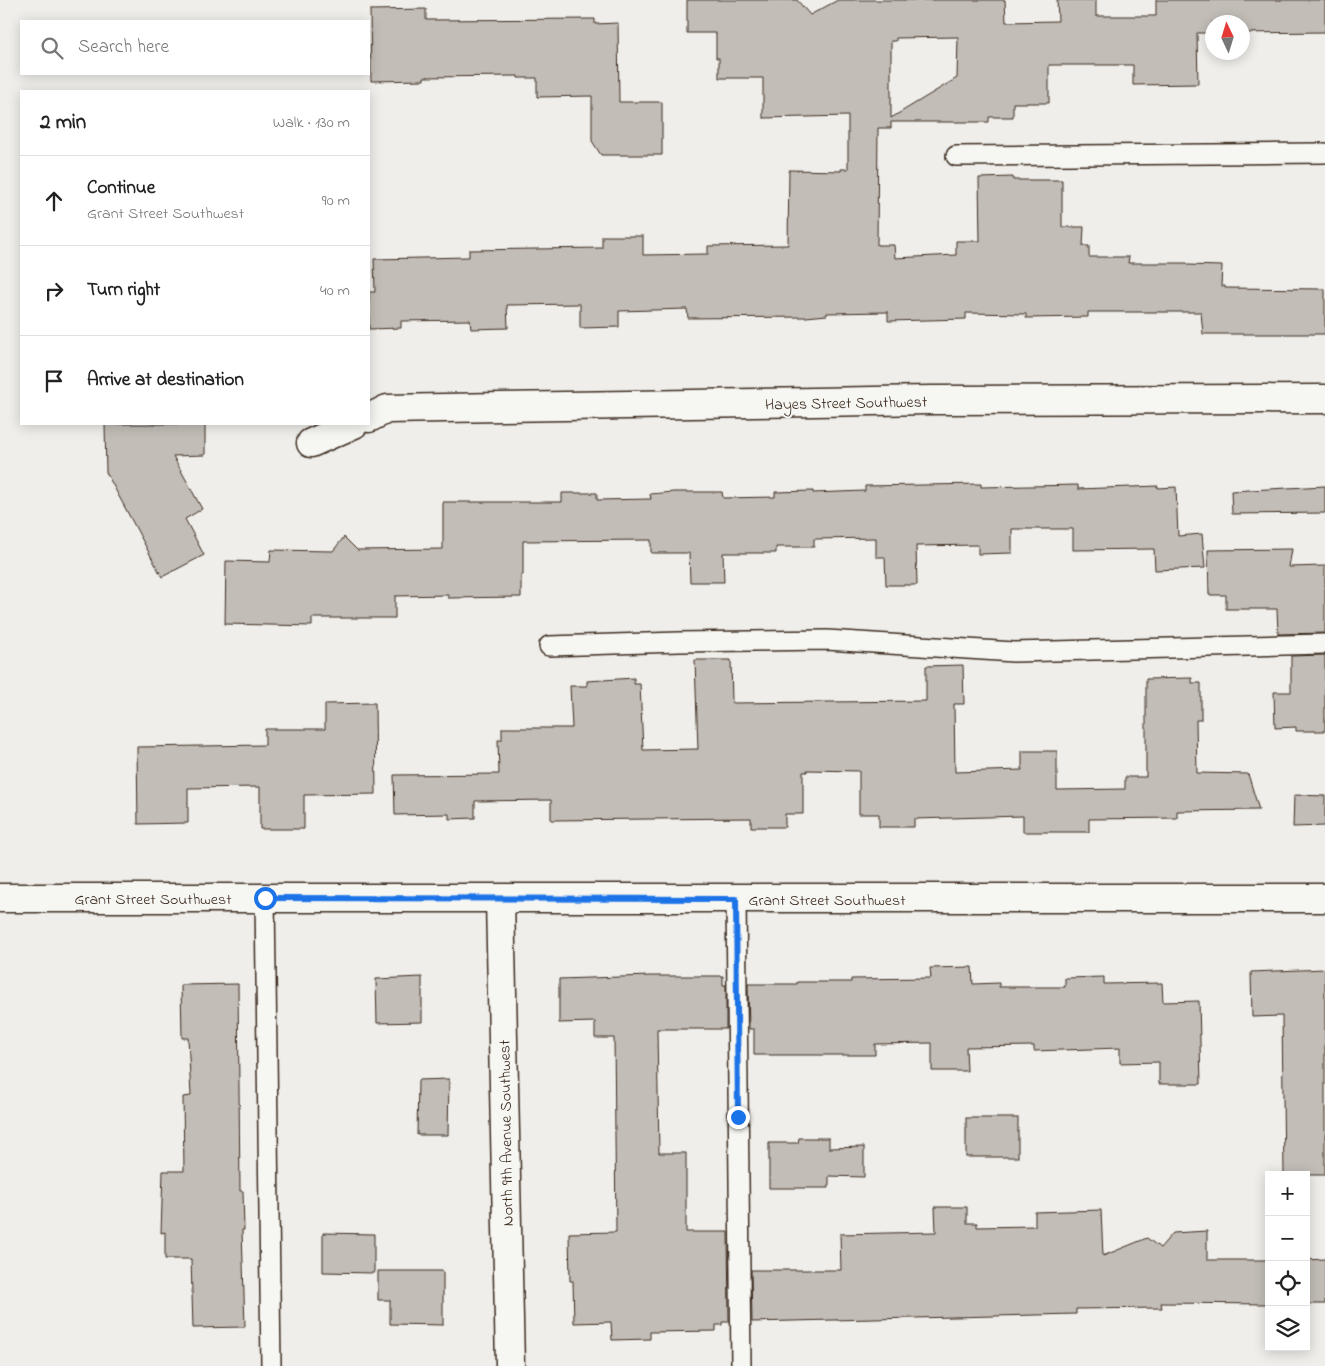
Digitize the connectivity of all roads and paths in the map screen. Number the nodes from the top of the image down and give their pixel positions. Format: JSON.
{"nodes":[{"id":1,"x":1325,"y":154,"type":"edge"},
{"id":2,"x":956,"y":156,"type":"dead end"},
{"id":3,"x":1325,"y":399,"type":"edge"},
{"id":4,"x":370,"y":418,"type":"edge"},
{"id":5,"x":352,"y":425,"type":"edge"},
{"id":6,"x":311,"y":443,"type":"dead end"},
{"id":7,"x":1325,"y":644,"type":"edge"},
{"id":8,"x":549,"y":646,"type":"dead end"},
{"id":9,"x":0,"y":898,"type":"edge"},
{"id":10,"x":265,"y":898,"type":"junction"},
{"id":11,"x":1325,"y":898,"type":"edge"},
{"id":12,"x":500,"y":899,"type":"junction"},
{"id":13,"x":736,"y":899,"type":"junction"},
{"id":14,"x":271,"y":1366,"type":"edge"},
{"id":15,"x":510,"y":1366,"type":"edge"},
{"id":16,"x":741,"y":1366,"type":"edge"}],
"edges":[{"from":1,"to":2,"type":"lane"},
{"from":3,"to":4,"type":"street","name":"Hayes Street Southwest"},
{"from":5,"to":6,"type":"street"},
{"from":7,"to":8,"type":"lane"},
{"from":9,"to":10,"type":"street","name":"Grant Street Southwest"},
{"from":10,"to":12,"type":"street","name":"Grant Street Southwest"},
{"from":10,"to":14,"type":"lane"},
{"from":11,"to":13,"type":"street","name":"Grant Street Southwest"},
{"from":12,"to":13,"type":"street","name":"Grant Street Southwest"},
{"from":12,"to":15,"type":"street","name":"North 9th Avenue Southwest"},
{"from":13,"to":16,"type":"lane"}]}
